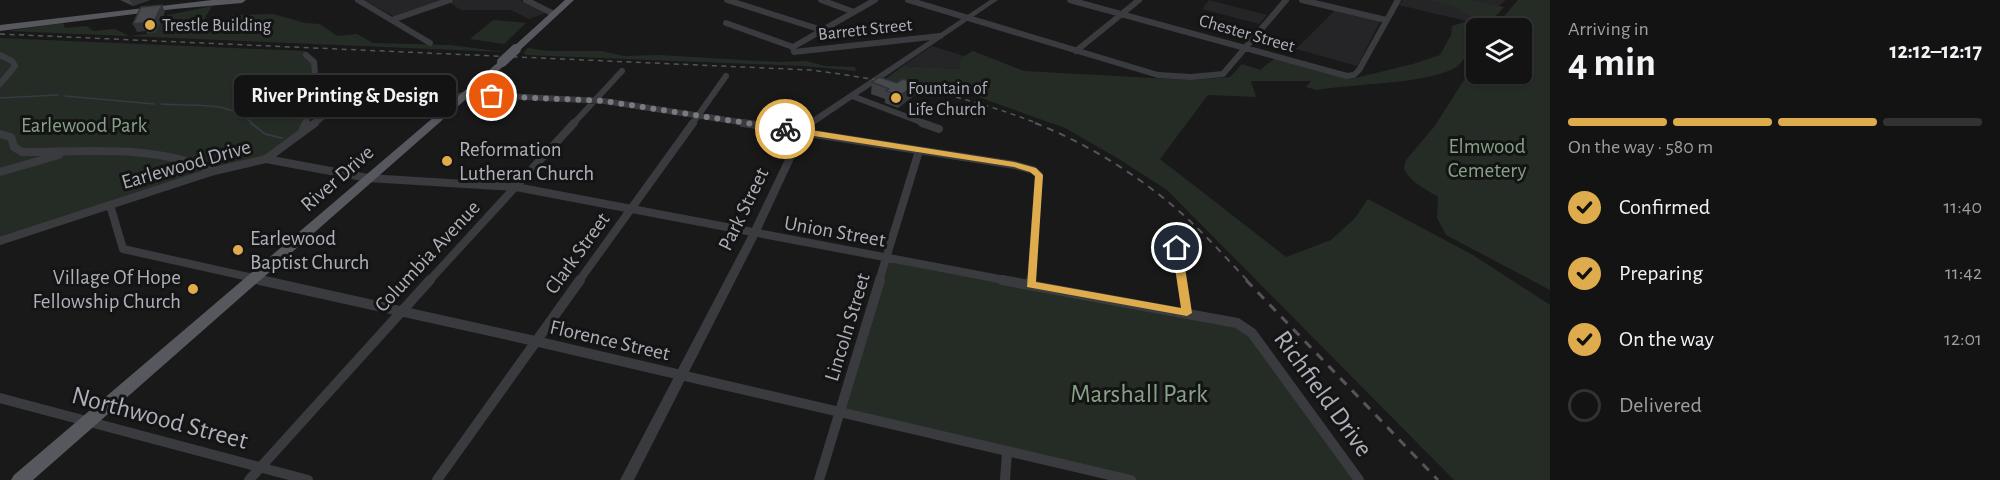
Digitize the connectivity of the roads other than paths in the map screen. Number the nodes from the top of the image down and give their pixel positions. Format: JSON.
{"nodes":[{"id":1,"x":242,"y":0,"type":"edge"},
{"id":2,"x":358,"y":0,"type":"edge"},
{"id":3,"x":450,"y":0,"type":"edge"},
{"id":4,"x":526,"y":0,"type":"edge"},
{"id":5,"x":570,"y":0,"type":"edge"},
{"id":6,"x":727,"y":0,"type":"edge"},
{"id":7,"x":821,"y":0,"type":"edge"},
{"id":8,"x":874,"y":0,"type":"edge"},
{"id":9,"x":908,"y":0,"type":"edge"},
{"id":10,"x":995,"y":0,"type":"edge"},
{"id":11,"x":1070,"y":0,"type":"edge"},
{"id":12,"x":1139,"y":0,"type":"edge"},
{"id":13,"x":1286,"y":0,"type":"edge"},
{"id":14,"x":1302,"y":0,"type":"edge"},
{"id":15,"x":1398,"y":0,"type":"edge"},
{"id":16,"x":203,"y":1,"type":"edge"},
{"id":17,"x":854,"y":12,"type":"junction"},
{"id":18,"x":554,"y":14,"type":"junction"},
{"id":19,"x":1123,"y":14,"type":"junction"},
{"id":20,"x":968,"y":18,"type":"junction"},
{"id":21,"x":392,"y":20,"type":"junction"},
{"id":22,"x":1386,"y":20,"type":"junction"},
{"id":23,"x":726,"y":23,"type":"dead end"},
{"id":24,"x":0,"y":28,"type":"edge"},
{"id":25,"x":822,"y":30,"type":"junction"},
{"id":26,"x":940,"y":36,"type":"junction"},
{"id":27,"x":430,"y":43,"type":"dead end"},
{"id":28,"x":1245,"y":48,"type":"junction"},
{"id":29,"x":794,"y":50,"type":"junction"},
{"id":30,"x":1076,"y":51,"type":"junction"},
{"id":31,"x":0,"y":55,"type":"edge"},
{"id":32,"x":306,"y":55,"type":"dead end"},
{"id":33,"x":622,"y":71,"type":"dead end"},
{"id":34,"x":726,"y":76,"type":"dead end"},
{"id":35,"x":318,"y":81,"type":"junction"},
{"id":36,"x":0,"y":84,"type":"edge"},
{"id":37,"x":364,"y":86,"type":"junction"},
{"id":38,"x":466,"y":94,"type":"junction"},
{"id":39,"x":852,"y":96,"type":"junction"},
{"id":40,"x":596,"y":100,"type":"junction"},
{"id":41,"x":700,"y":115,"type":"junction"},
{"id":42,"x":939,"y":129,"type":"dead end"},
{"id":43,"x":303,"y":130,"type":"junction"},
{"id":44,"x":802,"y":132,"type":"junction"},
{"id":45,"x":0,"y":134,"type":"edge"},
{"id":46,"x":919,"y":151,"type":"junction"},
{"id":47,"x":69,"y":152,"type":"junction"},
{"id":48,"x":266,"y":159,"type":"junction"},
{"id":49,"x":214,"y":171,"type":"junction"},
{"id":50,"x":0,"y":172,"type":"edge"},
{"id":51,"x":368,"y":178,"type":"junction"},
{"id":52,"x":516,"y":187,"type":"junction"},
{"id":53,"x":110,"y":205,"type":"junction"},
{"id":54,"x":630,"y":210,"type":"junction"},
{"id":55,"x":754,"y":234,"type":"junction"},
{"id":56,"x":1166,"y":238,"type":"dead end"},
{"id":57,"x":0,"y":241,"type":"edge"},
{"id":58,"x":886,"y":258,"type":"junction"},
{"id":59,"x":252,"y":279,"type":"junction"},
{"id":60,"x":1031,"y":284,"type":"junction"},
{"id":61,"x":400,"y":311,"type":"junction"},
{"id":62,"x":1187,"y":313,"type":"junction"},
{"id":63,"x":1252,"y":333,"type":"joint"},
{"id":64,"x":536,"y":341,"type":"junction"},
{"id":65,"x":680,"y":375,"type":"junction"},
{"id":66,"x":0,"y":398,"type":"edge"},
{"id":67,"x":840,"y":411,"type":"junction"},
{"id":68,"x":87,"y":422,"type":"junction"},
{"id":69,"x":1007,"y":452,"type":"junction"},
{"id":70,"x":261,"y":467,"type":"junction"},
{"id":71,"x":20,"y":480,"type":"edge"},
{"id":72,"x":249,"y":480,"type":"edge"},
{"id":73,"x":308,"y":480,"type":"edge"},
{"id":74,"x":437,"y":480,"type":"edge"},
{"id":75,"x":627,"y":480,"type":"edge"},
{"id":76,"x":819,"y":480,"type":"edge"},
{"id":77,"x":1005,"y":480,"type":"edge"},
{"id":78,"x":1131,"y":480,"type":"edge"},
{"id":79,"x":1359,"y":480,"type":"edge"}],
"edges":[{"from":1,"to":16,"type":"main road"},
{"from":2,"to":21,"type":"street"},
{"from":3,"to":21,"type":"street"},
{"from":4,"to":18,"type":"street"},
{"from":5,"to":18,"type":"main road","name":"River Drive"},
{"from":6,"to":25,"type":"street"},
{"from":7,"to":17,"type":"street"},
{"from":8,"to":17,"type":"street"},
{"from":9,"to":20,"type":"street"},
{"from":10,"to":20,"type":"street","name":"Park Street"},
{"from":11,"to":19,"type":"street","name":"Chester Street"},
{"from":12,"to":19,"type":"street"},
{"from":13,"to":28,"type":"street"},
{"from":14,"to":22,"type":"street"},
{"from":15,"to":22,"type":"street"},
{"from":16,"to":24,"type":"main road"},
{"from":17,"to":25,"type":"street"},
{"from":18,"to":38,"type":"main road","name":"River Drive","bridge":true},
{"from":19,"to":28,"type":"street","name":"Chester Street"},
{"from":19,"to":30,"type":"street"},
{"from":20,"to":26,"type":"street","name":"Park Street"},
{"from":20,"to":30,"type":"street"},
{"from":21,"to":27,"type":"street"},
{"from":22,"to":28,"type":"street","name":"Chester Street"},
{"from":23,"to":29,"type":"street"},
{"from":25,"to":29,"type":"street"},
{"from":26,"to":29,"type":"street","name":"Barrett Street"},
{"from":26,"to":39,"type":"street","name":"Park Street"},
{"from":28,"to":30,"type":"street"},
{"from":31,"to":36,"type":"street"},
{"from":32,"to":35,"type":"street"},
{"from":33,"to":40,"type":"street","name":"Columbia Avenue"},
{"from":34,"to":41,"type":"street","name":"Clark Street"},
{"from":35,"to":37,"type":"street"},
{"from":35,"to":43,"type":"street"},
{"from":37,"to":38,"type":"street"},
{"from":37,"to":43,"type":"street","name":"Earlewood Drive"},
{"from":38,"to":40,"type":"street"},
{"from":38,"to":51,"type":"main road","name":"River Drive"},
{"from":39,"to":42,"type":"street"},
{"from":39,"to":44,"type":"street","name":"Park Street"},
{"from":40,"to":41,"type":"street"},
{"from":40,"to":52,"type":"street","name":"Columbia Avenue"},
{"from":41,"to":44,"type":"street"},
{"from":41,"to":54,"type":"street","name":"Clark Street"},
{"from":43,"to":48,"type":"street","name":"Earlewood Drive"},
{"from":44,"to":46,"type":"street"},
{"from":44,"to":55,"type":"street","name":"Park Street"},
{"from":45,"to":47,"type":"street"},
{"from":46,"to":58,"type":"street","name":"Lincoln Street"},
{"from":46,"to":60,"type":"street"},
{"from":47,"to":49,"type":"street"},
{"from":47,"to":50,"type":"street"},
{"from":48,"to":49,"type":"street","name":"Earlewood Drive"},
{"from":48,"to":51,"type":"street","name":"Union Street"},
{"from":49,"to":53,"type":"street","name":"Earlewood Drive"},
{"from":51,"to":52,"type":"street","name":"Union Street"},
{"from":51,"to":59,"type":"main road","name":"River Drive"},
{"from":52,"to":54,"type":"street","name":"Union Street"},
{"from":52,"to":61,"type":"street","name":"Columbia Avenue"},
{"from":53,"to":57,"type":"street","name":"Earlewood Drive"},
{"from":53,"to":59,"type":"street","name":"Florence Street"},
{"from":54,"to":55,"type":"street","name":"Union Street"},
{"from":54,"to":64,"type":"street","name":"Clark Street"},
{"from":55,"to":58,"type":"street","name":"Union Street"},
{"from":55,"to":65,"type":"street","name":"Park Street"},
{"from":56,"to":62,"type":"street"},
{"from":58,"to":60,"type":"street","name":"Union Street"},
{"from":58,"to":67,"type":"street","name":"Lincoln Street"},
{"from":59,"to":61,"type":"street","name":"Florence Street"},
{"from":59,"to":68,"type":"main road","name":"River Drive"},
{"from":60,"to":62,"type":"street","name":"Union Street"},
{"from":61,"to":64,"type":"street","name":"Florence Street"},
{"from":61,"to":70,"type":"street","name":"Columbia Avenue"},
{"from":62,"to":63,"type":"street","name":"Union Street"},
{"from":63,"to":79,"type":"street","name":"Richfield Drive"},
{"from":64,"to":65,"type":"street","name":"Florence Street"},
{"from":64,"to":74,"type":"street","name":"Clark Street"},
{"from":65,"to":67,"type":"street","name":"Florence Street"},
{"from":65,"to":75,"type":"street","name":"Park Street"},
{"from":66,"to":68,"type":"street","name":"Northwood Street"},
{"from":67,"to":69,"type":"street","name":"Florence Street"},
{"from":67,"to":76,"type":"street","name":"Lincoln Street"},
{"from":68,"to":70,"type":"street","name":"Northwood Street"},
{"from":68,"to":71,"type":"main road","name":"River Drive"},
{"from":69,"to":77,"type":"street"},
{"from":69,"to":78,"type":"street","name":"Florence Street"},
{"from":70,"to":72,"type":"street","name":"Columbia Avenue"},
{"from":70,"to":73,"type":"street","name":"Northwood Street"}]}
